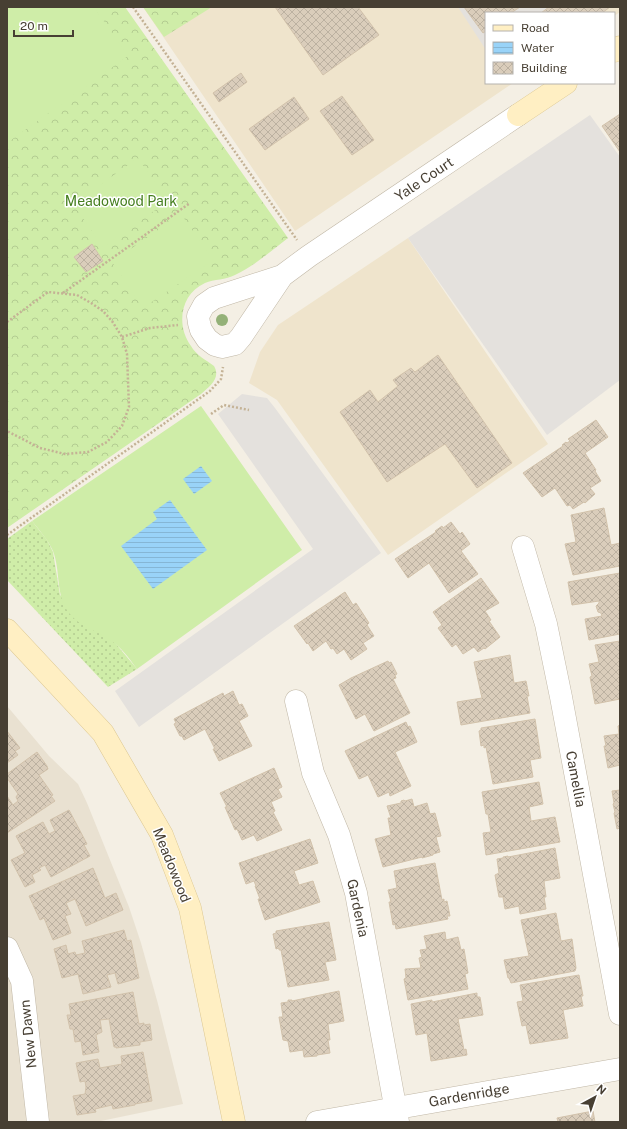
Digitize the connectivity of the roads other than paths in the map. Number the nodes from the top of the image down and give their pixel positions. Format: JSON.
{"nodes":[{"id":1,"x":564,"y":84,"type":"edge"},
{"id":2,"x":282,"y":276,"type":"junction"},
{"id":3,"x":523,"y":547,"type":"dead end"},
{"id":4,"x":7,"y":630,"type":"edge"},
{"id":5,"x":296,"y":701,"type":"dead end"},
{"id":6,"x":7,"y":948,"type":"edge"},
{"id":7,"x":620,"y":1014,"type":"edge"},
{"id":8,"x":620,"y":1069,"type":"edge"},
{"id":9,"x":397,"y":1115,"type":"edge"},
{"id":10,"x":38,"y":1122,"type":"edge"},
{"id":11,"x":234,"y":1122,"type":"edge"},
{"id":12,"x":317,"y":1122,"type":"edge"}],
"edges":[{"from":1,"to":2,"type":"street","name":"Yale Court"},
{"from":2,"to":2,"type":"street","name":"Yale Court"},
{"from":3,"to":7,"type":"street","name":"Camellia"},
{"from":4,"to":11,"type":"street","name":"Meadowood"},
{"from":5,"to":9,"type":"street","name":"Gardenia"},
{"from":6,"to":10,"type":"street","name":"New Dawn"},
{"from":8,"to":9,"type":"street","name":"Gardenridge"},
{"from":9,"to":12,"type":"street","name":"Gardenridge"}]}
